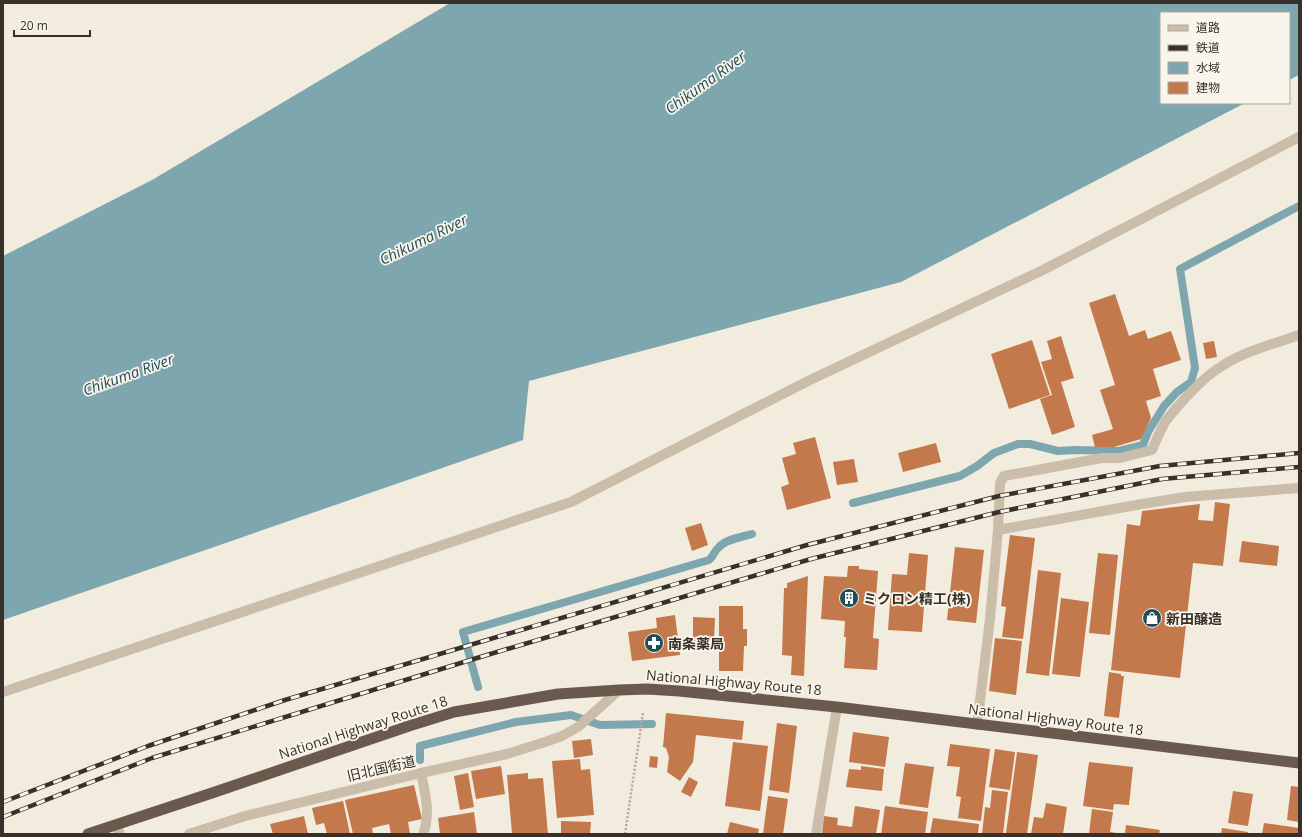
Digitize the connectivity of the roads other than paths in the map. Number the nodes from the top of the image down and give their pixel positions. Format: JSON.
{"nodes":[{"id":1,"x":1299,"y":137,"type":"edge"},
{"id":2,"x":1299,"y":335,"type":"edge"},
{"id":3,"x":1299,"y":488,"type":"edge"},
{"id":4,"x":998,"y":530,"type":"junction"},
{"id":5,"x":619,"y":690,"type":"junction"},
{"id":6,"x":3,"y":692,"type":"edge"},
{"id":7,"x":837,"y":707,"type":"junction"},
{"id":8,"x":977,"y":724,"type":"junction"},
{"id":9,"x":1299,"y":763,"type":"edge"},
{"id":10,"x":421,"y":773,"type":"junction"},
{"id":11,"x":118,"y":829,"type":"edge"},
{"id":12,"x":88,"y":834,"type":"edge"},
{"id":13,"x":189,"y":834,"type":"edge"},
{"id":14,"x":423,"y":834,"type":"edge"},
{"id":15,"x":816,"y":834,"type":"edge"}],
"edges":[{"from":1,"to":6,"type":"street"},
{"from":2,"to":4,"type":"street"},
{"from":3,"to":4,"type":"street"},
{"from":4,"to":8,"type":"street"},
{"from":5,"to":7,"type":"highway","name":"National Highway Route 18"},
{"from":5,"to":10,"type":"street","name":"旧北国街道"},
{"from":5,"to":11,"type":"highway","name":"National Highway Route 18"},
{"from":7,"to":8,"type":"highway","name":"National Highway Route 18"},
{"from":7,"to":15,"type":"street"},
{"from":8,"to":9,"type":"highway","name":"National Highway Route 18"},
{"from":10,"to":13,"type":"street","name":"旧北国街道"},
{"from":10,"to":14,"type":"street"},
{"from":11,"to":12,"type":"highway","name":"National Highway Route 18"}]}
